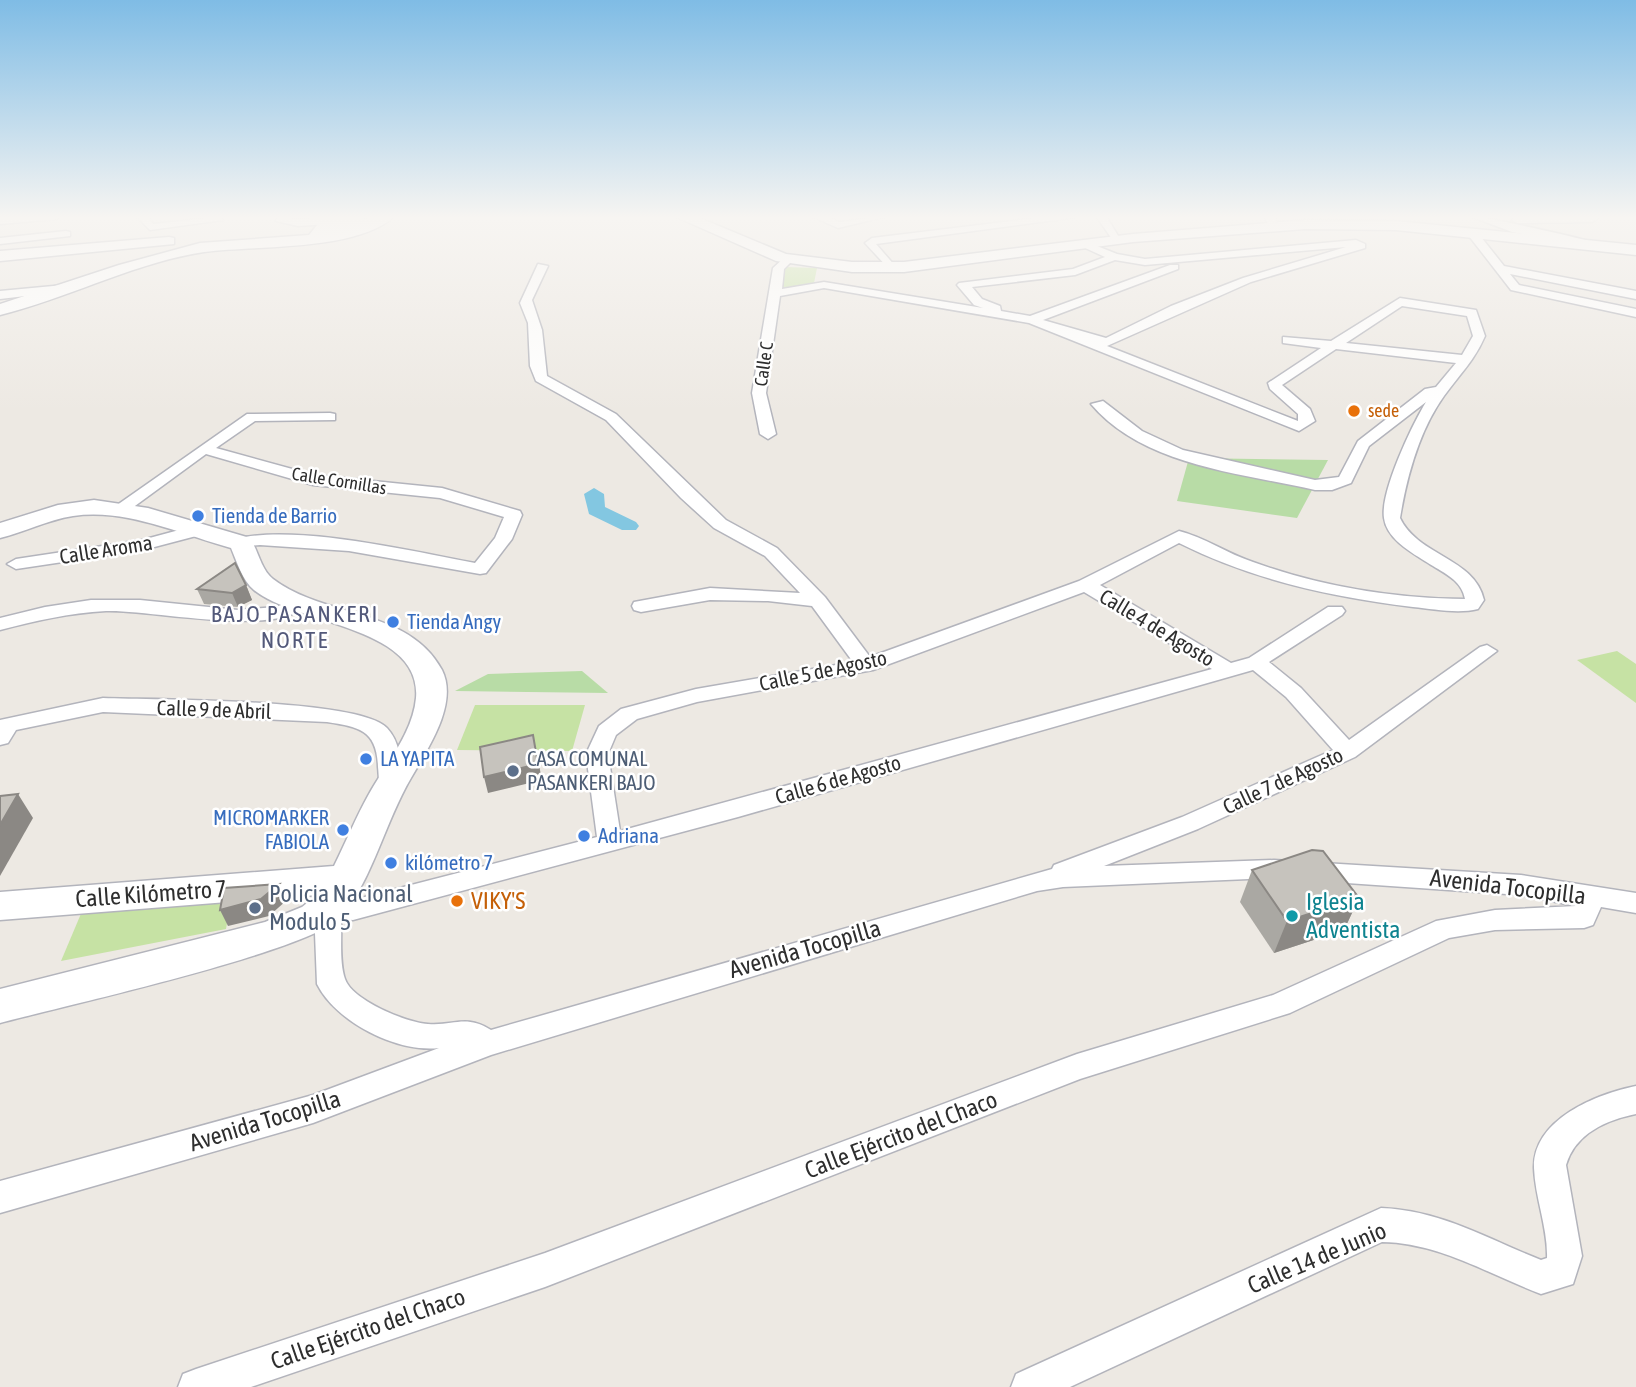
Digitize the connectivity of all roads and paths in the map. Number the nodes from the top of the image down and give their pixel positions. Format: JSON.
{"nodes":[{"id":1,"x":90,"y":281,"type":"edge"},
{"id":2,"x":537,"y":281,"type":"edge"},
{"id":3,"x":778,"y":281,"type":"edge"},
{"id":4,"x":824,"y":281,"type":"edge"},
{"id":5,"x":1000,"y":281,"type":"edge"},
{"id":6,"x":1138,"y":281,"type":"edge"},
{"id":7,"x":1245,"y":281,"type":"edge"},
{"id":8,"x":1509,"y":281,"type":"edge"},
{"id":9,"x":1561,"y":281,"type":"edge"},
{"id":10,"x":824,"y":285,"type":"junction"},
{"id":11,"x":64,"y":289,"type":"junction"},
{"id":12,"x":777,"y":293,"type":"junction"},
{"id":13,"x":0,"y":295,"type":"edge"},
{"id":14,"x":1636,"y":295,"type":"edge"},
{"id":15,"x":0,"y":310,"type":"edge"},
{"id":16,"x":1636,"y":313,"type":"edge"},
{"id":17,"x":999,"y":315,"type":"junction"},
{"id":18,"x":1031,"y":320,"type":"junction"},
{"id":19,"x":1056,"y":326,"type":"junction"},
{"id":20,"x":1287,"y":340,"type":"dead end"},
{"id":21,"x":1334,"y":344,"type":"junction"},
{"id":22,"x":1468,"y":360,"type":"junction"},
{"id":23,"x":1441,"y":391,"type":"junction"},
{"id":24,"x":1098,"y":404,"type":"dead end"},
{"id":25,"x":330,"y":418,"type":"dead end"},
{"id":26,"x":768,"y":434,"type":"dead end"},
{"id":27,"x":204,"y":449,"type":"junction"},
{"id":28,"x":118,"y":510,"type":"junction"},
{"id":29,"x":0,"y":531,"type":"edge"},
{"id":30,"x":194,"y":531,"type":"junction"},
{"id":31,"x":241,"y":543,"type":"junction"},
{"id":32,"x":16,"y":564,"type":"dead end"},
{"id":33,"x":1086,"y":584,"type":"junction"},
{"id":34,"x":818,"y":601,"type":"junction"},
{"id":35,"x":296,"y":604,"type":"junction"},
{"id":36,"x":641,"y":606,"type":"dead end"},
{"id":37,"x":1335,"y":611,"type":"dead end"},
{"id":38,"x":0,"y":624,"type":"edge"},
{"id":39,"x":1487,"y":651,"type":"dead end"},
{"id":40,"x":1256,"y":662,"type":"junction"},
{"id":41,"x":866,"y":666,"type":"junction"},
{"id":42,"x":1228,"y":671,"type":"junction"},
{"id":43,"x":0,"y":738,"type":"edge"},
{"id":44,"x":1347,"y":752,"type":"junction"},
{"id":45,"x":390,"y":783,"type":"junction"},
{"id":46,"x":610,"y":842,"type":"junction"},
{"id":47,"x":1063,"y":877,"type":"junction"},
{"id":48,"x":335,"y":894,"type":"junction"},
{"id":49,"x":1584,"y":895,"type":"junction"},
{"id":50,"x":1636,"y":903,"type":"edge"},
{"id":51,"x":0,"y":906,"type":"edge"},
{"id":52,"x":0,"y":1006,"type":"edge"},
{"id":53,"x":488,"y":1043,"type":"junction"},
{"id":54,"x":1636,"y":1100,"type":"edge"},
{"id":55,"x":0,"y":1197,"type":"edge"},
{"id":56,"x":196,"y":1387,"type":"edge"},
{"id":57,"x":1029,"y":1387,"type":"edge"}],
"edges":[{"from":1,"to":11,"type":"main road"},
{"from":2,"to":34,"type":"street"},
{"from":3,"to":12,"type":"street","name":"Calle C"},
{"from":4,"to":10,"type":"street"},
{"from":5,"to":17,"type":"street"},
{"from":6,"to":18,"type":"street"},
{"from":7,"to":19,"type":"street"},
{"from":8,"to":16,"type":"street"},
{"from":9,"to":14,"type":"street"},
{"from":10,"to":12,"type":"street"},
{"from":10,"to":17,"type":"street"},
{"from":11,"to":13,"type":"street"},
{"from":11,"to":15,"type":"main road"},
{"from":12,"to":26,"type":"street","name":"Calle C"},
{"from":17,"to":18,"type":"street"},
{"from":18,"to":19,"type":"street"},
{"from":19,"to":21,"type":"street"},
{"from":20,"to":21,"type":"street"},
{"from":21,"to":22,"type":"street"},
{"from":21,"to":22,"type":"street"},
{"from":22,"to":23,"type":"street"},
{"from":23,"to":24,"type":"street"},
{"from":23,"to":33,"type":"street","name":"Calle 5 de Agosto"},
{"from":25,"to":27,"type":"street"},
{"from":27,"to":28,"type":"street"},
{"from":27,"to":31,"type":"street","name":"Calle Cornillas"},
{"from":28,"to":29,"type":"main road"},
{"from":28,"to":30,"type":"main road"},
{"from":30,"to":31,"type":"main road"},
{"from":30,"to":32,"type":"street","name":"Calle Aroma"},
{"from":31,"to":35,"type":"main road"},
{"from":33,"to":41,"type":"street","name":"Calle 5 de Agosto"},
{"from":33,"to":42,"type":"street","name":"Calle 4 de Agosto"},
{"from":34,"to":36,"type":"street"},
{"from":34,"to":41,"type":"street"},
{"from":35,"to":38,"type":"street"},
{"from":35,"to":45,"type":"main road"},
{"from":37,"to":40,"type":"street","name":"Calle 6 de Agosto"},
{"from":39,"to":44,"type":"street","name":"Calle 7 de Agosto"},
{"from":40,"to":42,"type":"street","name":"Calle 6 de Agosto"},
{"from":40,"to":44,"type":"street"},
{"from":41,"to":46,"type":"street","name":"Calle 5 de Agosto"},
{"from":42,"to":46,"type":"street","name":"Calle 6 de Agosto"},
{"from":43,"to":45,"type":"street","name":"Calle 9 de Abril"},
{"from":44,"to":47,"type":"street","name":"Calle 7 de Agosto"},
{"from":45,"to":48,"type":"main road"},
{"from":46,"to":48,"type":"street","name":"Calle 6 de Agosto"},
{"from":47,"to":49,"type":"street","name":"Avenida Tocopilla"},
{"from":47,"to":53,"type":"street","name":"Avenida Tocopilla"},
{"from":48,"to":51,"type":"main road","name":"Calle Kilómetro 7"},
{"from":48,"to":52,"type":"main road"},
{"from":48,"to":53,"type":"street"},
{"from":49,"to":50,"type":"street","name":"Avenida Tocopilla"},
{"from":49,"to":56,"type":"street","name":"Calle Ejército del Chaco"},
{"from":53,"to":55,"type":"street","name":"Avenida Tocopilla"},
{"from":54,"to":57,"type":"street","name":"Calle 14 de Junio"}]}
